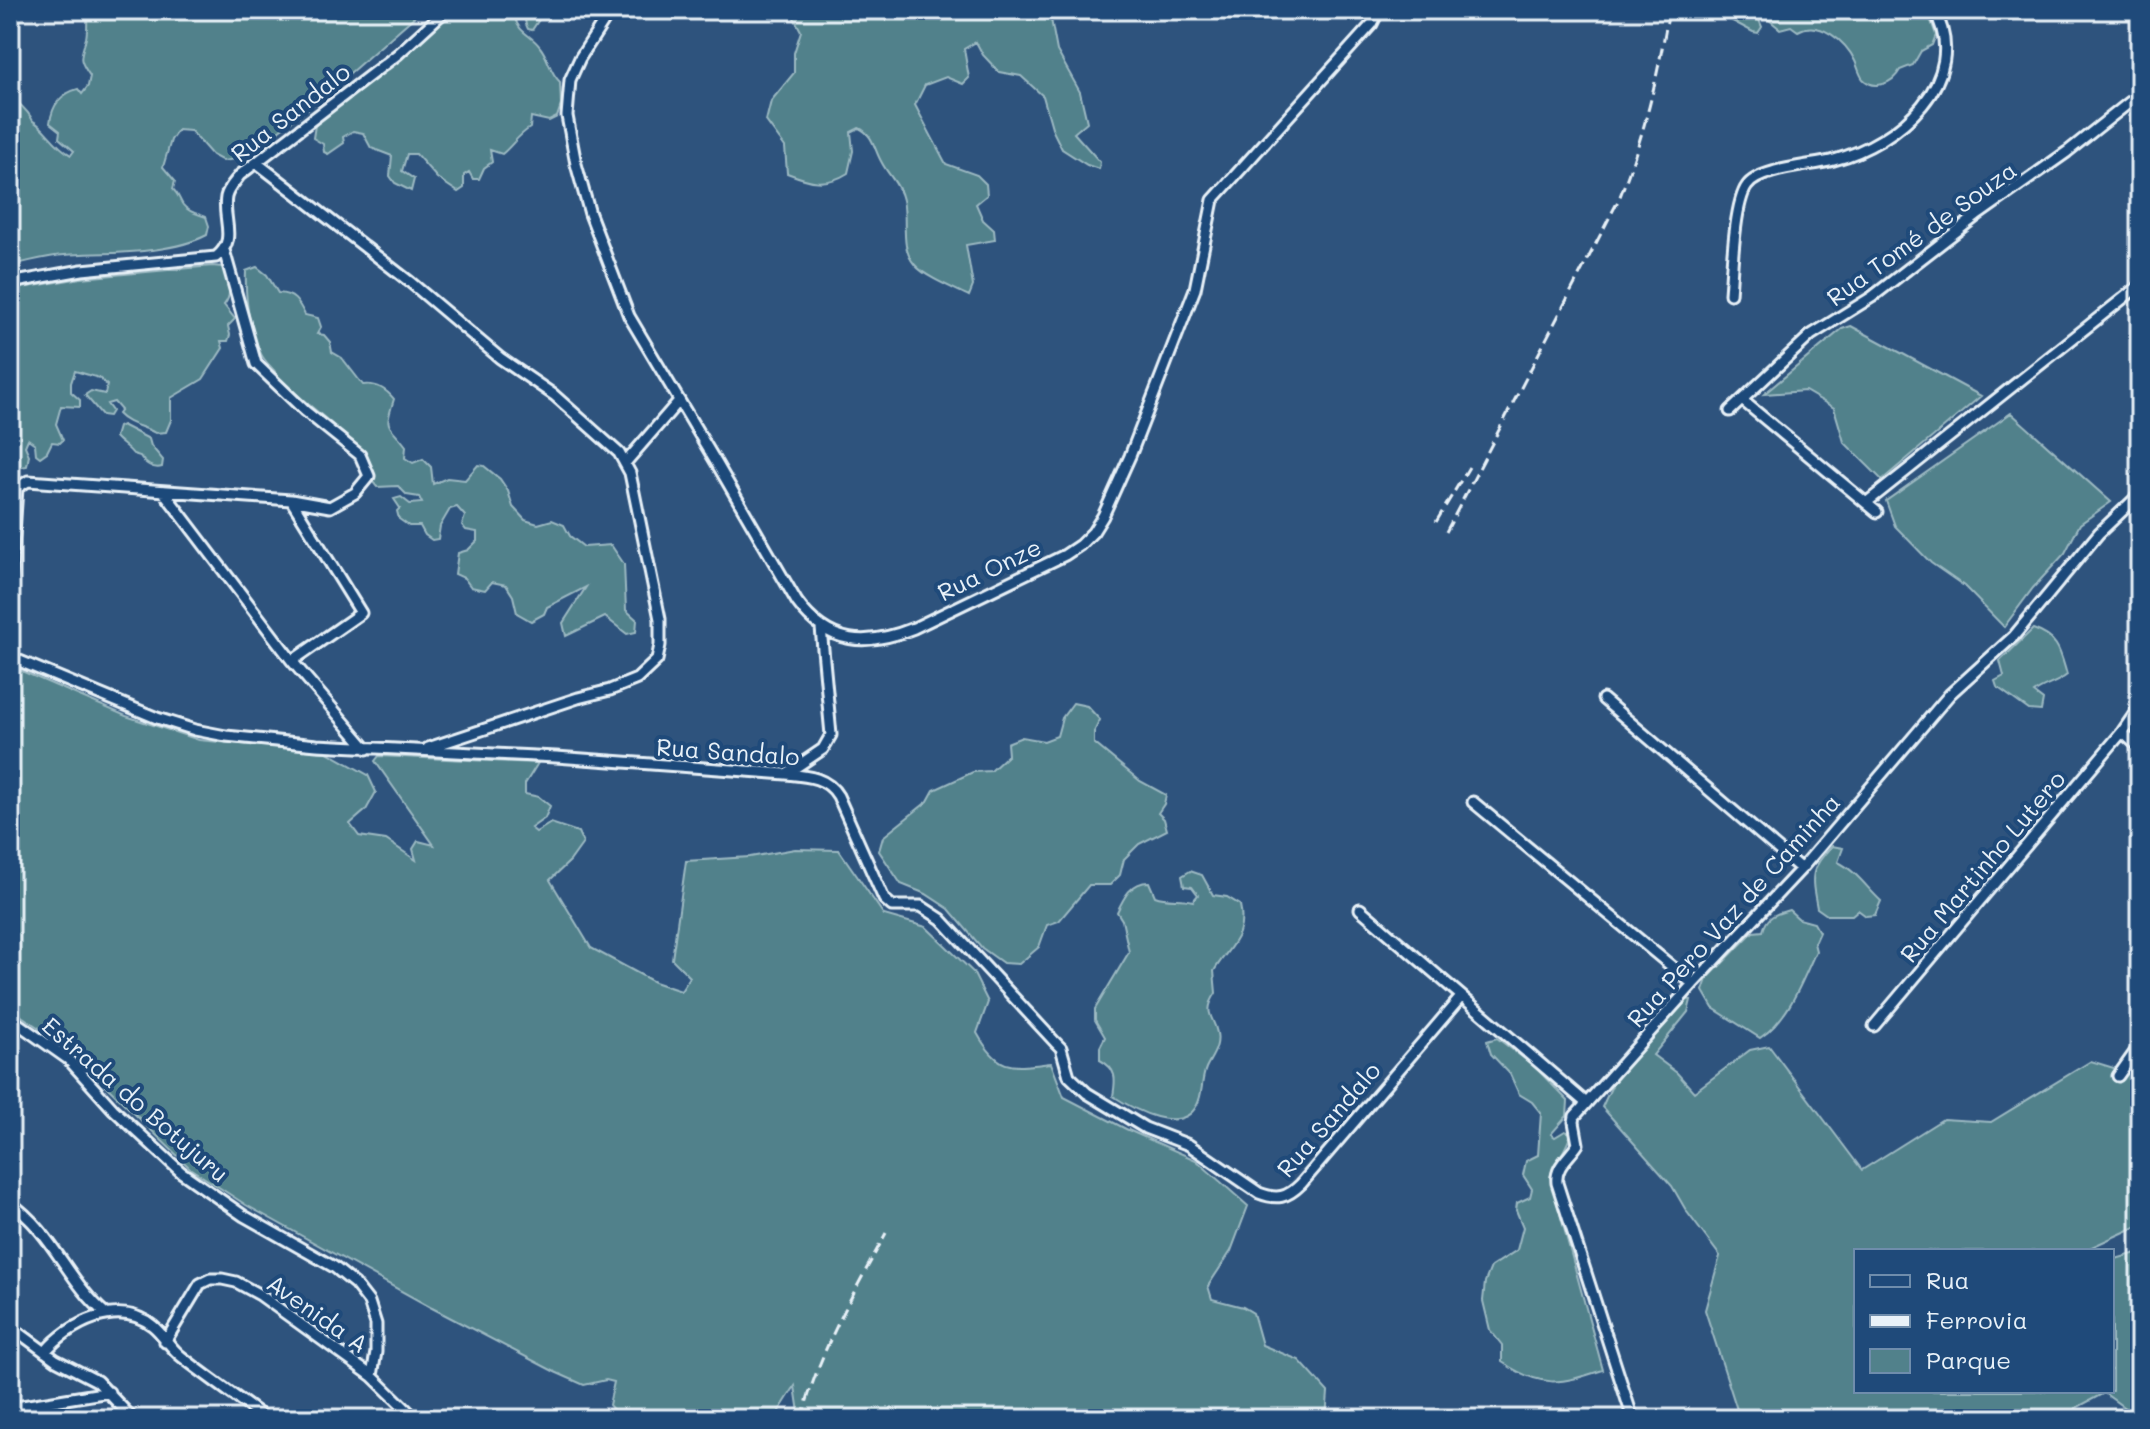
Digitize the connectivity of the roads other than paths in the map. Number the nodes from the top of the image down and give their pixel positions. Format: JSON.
{"nodes":[{"id":1,"x":446,"y":10,"type":"edge"},
{"id":2,"x":611,"y":10,"type":"edge"},
{"id":3,"x":1379,"y":10,"type":"edge"},
{"id":4,"x":1934,"y":10,"type":"edge"},
{"id":5,"x":2140,"y":94,"type":"edge"},
{"id":6,"x":257,"y":163,"type":"junction"},
{"id":7,"x":224,"y":250,"type":"junction"},
{"id":8,"x":10,"y":283,"type":"edge"},
{"id":9,"x":2140,"y":285,"type":"edge"},
{"id":10,"x":1730,"y":294,"type":"dead end"},
{"id":11,"x":1742,"y":400,"type":"junction"},
{"id":12,"x":678,"y":402,"type":"junction"},
{"id":13,"x":1730,"y":411,"type":"dead end"},
{"id":14,"x":626,"y":462,"type":"junction"},
{"id":15,"x":163,"y":491,"type":"junction"},
{"id":16,"x":2140,"y":494,"type":"edge"},
{"id":17,"x":291,"y":500,"type":"junction"},
{"id":18,"x":1866,"y":503,"type":"junction"},
{"id":19,"x":1877,"y":512,"type":"dead end"},
{"id":20,"x":10,"y":593,"type":"edge"},
{"id":21,"x":821,"y":628,"type":"junction"},
{"id":22,"x":10,"y":657,"type":"edge"},
{"id":23,"x":292,"y":661,"type":"junction"},
{"id":24,"x":1603,"y":699,"type":"dead end"},
{"id":25,"x":2140,"y":706,"type":"edge"},
{"id":26,"x":2122,"y":732,"type":"junction"},
{"id":27,"x":2140,"y":748,"type":"edge"},
{"id":28,"x":367,"y":749,"type":"junction"},
{"id":29,"x":420,"y":750,"type":"junction"},
{"id":30,"x":786,"y":774,"type":"junction"},
{"id":31,"x":1473,"y":802,"type":"dead end"},
{"id":32,"x":1801,"y":869,"type":"junction"},
{"id":33,"x":1360,"y":909,"type":"dead end"},
{"id":34,"x":1693,"y":984,"type":"junction"},
{"id":35,"x":1461,"y":997,"type":"junction"},
{"id":36,"x":10,"y":1018,"type":"edge"},
{"id":37,"x":1874,"y":1026,"type":"dead end"},
{"id":38,"x":2140,"y":1045,"type":"edge"},
{"id":39,"x":2118,"y":1076,"type":"dead end"},
{"id":40,"x":1585,"y":1102,"type":"junction"},
{"id":41,"x":10,"y":1203,"type":"edge"},
{"id":42,"x":106,"y":1314,"type":"junction"},
{"id":43,"x":10,"y":1326,"type":"edge"},
{"id":44,"x":165,"y":1342,"type":"junction"},
{"id":45,"x":45,"y":1352,"type":"junction"},
{"id":46,"x":372,"y":1376,"type":"junction"},
{"id":47,"x":109,"y":1392,"type":"junction"},
{"id":48,"x":10,"y":1408,"type":"edge"},
{"id":49,"x":133,"y":1419,"type":"edge"},
{"id":50,"x":266,"y":1419,"type":"edge"},
{"id":51,"x":416,"y":1419,"type":"edge"},
{"id":52,"x":1633,"y":1419,"type":"edge"}],
"edges":[{"from":1,"to":6,"type":"street","name":"Rua Sandalo"},
{"from":2,"to":12,"type":"street"},
{"from":3,"to":21,"type":"street","name":"Rua Onze"},
{"from":4,"to":10,"type":"street"},
{"from":5,"to":11,"type":"street","name":"Rua Tomé de Souza"},
{"from":6,"to":7,"type":"street","name":"Rua Sandalo"},
{"from":6,"to":14,"type":"street"},
{"from":7,"to":8,"type":"street"},
{"from":7,"to":17,"type":"street"},
{"from":9,"to":18,"type":"street"},
{"from":11,"to":13,"type":"street","name":"Rua Tomé de Souza"},
{"from":11,"to":18,"type":"street"},
{"from":12,"to":14,"type":"street"},
{"from":12,"to":21,"type":"street"},
{"from":14,"to":29,"type":"street"},
{"from":15,"to":17,"type":"street"},
{"from":15,"to":20,"type":"street"},
{"from":15,"to":23,"type":"street"},
{"from":16,"to":32,"type":"street","name":"Rua Pero Vaz de Caminha"},
{"from":17,"to":23,"type":"street"},
{"from":18,"to":19,"type":"street"},
{"from":21,"to":30,"type":"street"},
{"from":22,"to":28,"type":"street","name":"Rua Sandalo"},
{"from":23,"to":28,"type":"street"},
{"from":24,"to":32,"type":"street"},
{"from":25,"to":26,"type":"street"},
{"from":26,"to":27,"type":"street"},
{"from":26,"to":37,"type":"street","name":"Rua Martinho Lutero"},
{"from":28,"to":29,"type":"street","name":"Rua Sandalo"},
{"from":29,"to":30,"type":"street","name":"Rua Sandalo"},
{"from":30,"to":35,"type":"street","name":"Rua Sandalo"},
{"from":31,"to":34,"type":"street"},
{"from":32,"to":34,"type":"street","name":"Rua Pero Vaz de Caminha"},
{"from":33,"to":35,"type":"street"},
{"from":34,"to":40,"type":"street","name":"Rua Pero Vaz de Caminha"},
{"from":35,"to":40,"type":"street"},
{"from":36,"to":46,"type":"street","name":"Estrada do Botujuru"},
{"from":38,"to":39,"type":"street"},
{"from":40,"to":52,"type":"street"},
{"from":41,"to":42,"type":"street"},
{"from":42,"to":44,"type":"street"},
{"from":42,"to":45,"type":"street"},
{"from":43,"to":45,"type":"street"},
{"from":44,"to":46,"type":"street","name":"Avenida A"},
{"from":44,"to":50,"type":"street"},
{"from":45,"to":47,"type":"street"},
{"from":46,"to":51,"type":"street","name":"Avenida A"},
{"from":47,"to":48,"type":"street"},
{"from":47,"to":49,"type":"street"}]}
